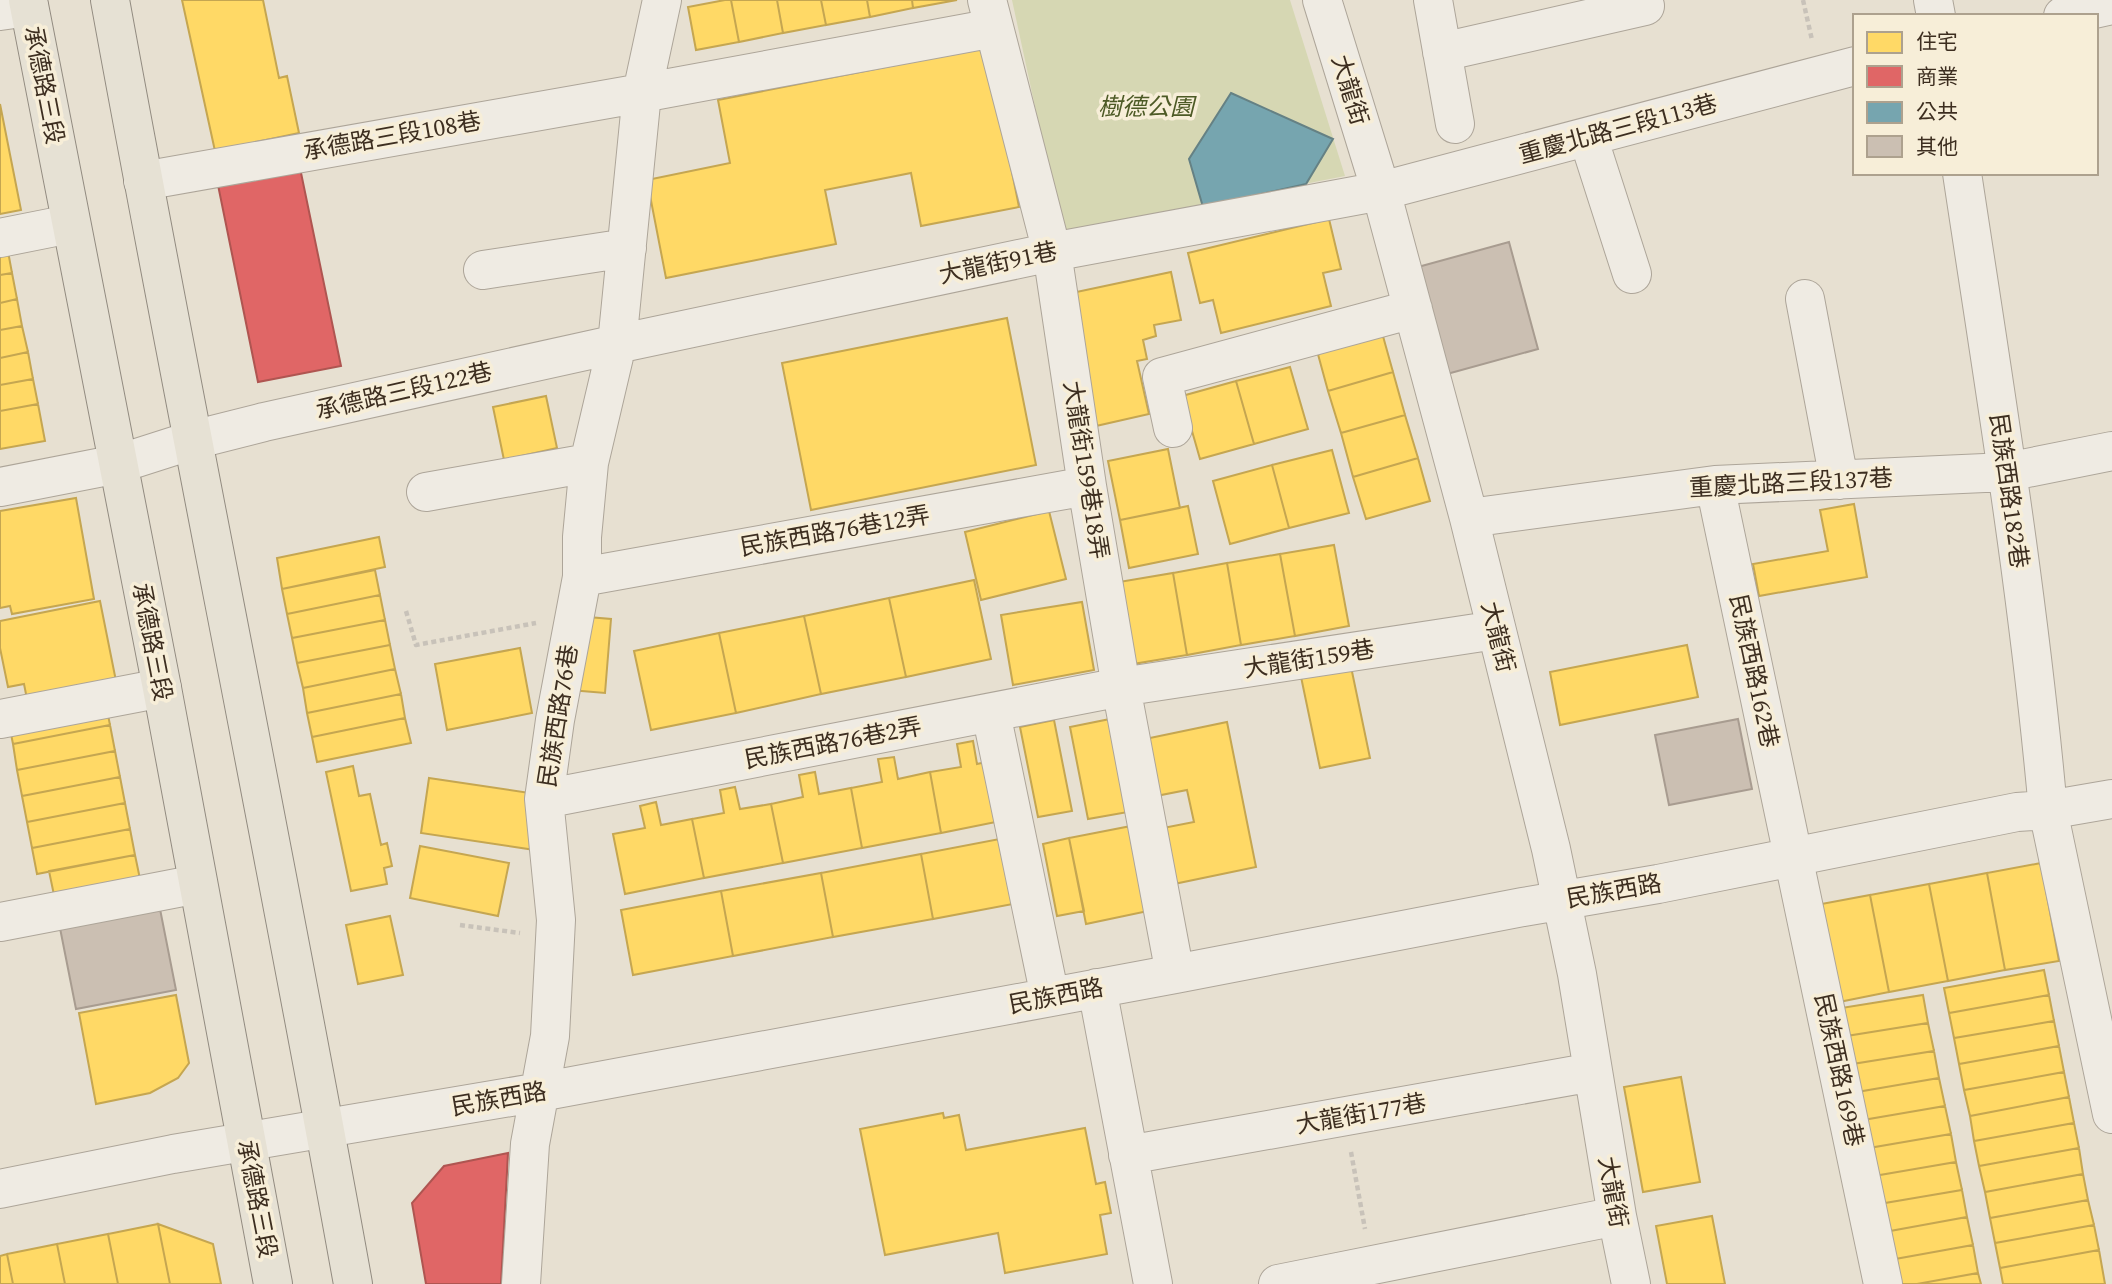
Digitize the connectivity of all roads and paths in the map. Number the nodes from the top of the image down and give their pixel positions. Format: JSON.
{"nodes":[{"id":1,"x":110,"y":0,"type":"edge"},
{"id":2,"x":662,"y":0,"type":"edge"},
{"id":3,"x":1322,"y":0,"type":"edge"},
{"id":4,"x":1433,"y":0,"type":"edge"},
{"id":5,"x":2112,"y":5,"type":"edge"},
{"id":6,"x":19,"y":6,"type":"edge"},
{"id":7,"x":1645,"y":6,"type":"dead end"},
{"id":8,"x":990,"y":14,"type":"edge"},
{"id":9,"x":2072,"y":14,"type":"edge"},
{"id":10,"x":1442,"y":52,"type":"junction"},
{"id":11,"x":1853,"y":67,"type":"edge"},
{"id":12,"x":642,"y":93,"type":"junction"},
{"id":13,"x":1455,"y":124,"type":"dead end"},
{"id":14,"x":1588,"y":137,"type":"junction"},
{"id":15,"x":1962,"y":175,"type":"edge"},
{"id":16,"x":143,"y":181,"type":"junction"},
{"id":17,"x":1381,"y":191,"type":"junction"},
{"id":18,"x":70,"y":224,"type":"junction"},
{"id":19,"x":0,"y":237,"type":"edge"},
{"id":20,"x":626,"y":248,"type":"junction"},
{"id":21,"x":1052,"y":252,"type":"junction"},
{"id":22,"x":483,"y":271,"type":"dead end"},
{"id":23,"x":1632,"y":274,"type":"dead end"},
{"id":24,"x":1805,"y":299,"type":"dead end"},
{"id":25,"x":1413,"y":309,"type":"junction"},
{"id":26,"x":617,"y":344,"type":"junction"},
{"id":27,"x":1173,"y":428,"type":"dead end"},
{"id":28,"x":193,"y":440,"type":"junction"},
{"id":29,"x":2112,"y":451,"type":"edge"},
{"id":30,"x":589,"y":463,"type":"junction"},
{"id":31,"x":118,"y":464,"type":"junction"},
{"id":32,"x":2007,"y":472,"type":"junction"},
{"id":33,"x":1839,"y":480,"type":"junction"},
{"id":34,"x":1715,"y":485,"type":"junction"},
{"id":35,"x":1087,"y":486,"type":"junction"},
{"id":36,"x":0,"y":487,"type":"edge"},
{"id":37,"x":426,"y":492,"type":"dead end"},
{"id":38,"x":1469,"y":517,"type":"junction"},
{"id":39,"x":582,"y":577,"type":"junction"},
{"id":40,"x":406,"y":611,"type":"dead end"},
{"id":41,"x":575,"y":616,"type":"junction"},
{"id":42,"x":1496,"y":630,"type":"junction"},
{"id":43,"x":1121,"y":687,"type":"junction"},
{"id":44,"x":162,"y":688,"type":"junction"},
{"id":45,"x":991,"y":713,"type":"junction"},
{"id":46,"x":0,"y":719,"type":"edge"},
{"id":47,"x":544,"y":799,"type":"junction"},
{"id":48,"x":2112,"y":799,"type":"edge"},
{"id":49,"x":2048,"y":810,"type":"junction"},
{"id":50,"x":1793,"y":857,"type":"junction"},
{"id":51,"x":198,"y":884,"type":"junction"},
{"id":52,"x":1562,"y":901,"type":"junction"},
{"id":53,"x":0,"y":922,"type":"edge"},
{"id":54,"x":460,"y":925,"type":"dead end"},
{"id":55,"x":556,"y":938,"type":"junction"},
{"id":56,"x":1174,"y":974,"type":"junction"},
{"id":57,"x":1097,"y":988,"type":"junction"},
{"id":58,"x":1049,"y":997,"type":"junction"},
{"id":59,"x":1593,"y":1072,"type":"junction"},
{"id":60,"x":540,"y":1092,"type":"junction"},
{"id":61,"x":2112,"y":1114,"type":"edge"},
{"id":62,"x":1344,"y":1116,"type":"junction"},
{"id":63,"x":325,"y":1130,"type":"junction"},
{"id":64,"x":246,"y":1141,"type":"junction"},
{"id":65,"x":1128,"y":1155,"type":"junction"},
{"id":66,"x":0,"y":1189,"type":"edge"},
{"id":67,"x":1617,"y":1216,"type":"junction"},
{"id":68,"x":1372,"y":1265,"type":"junction"},
{"id":69,"x":273,"y":1284,"type":"edge"},
{"id":70,"x":353,"y":1284,"type":"edge"},
{"id":71,"x":521,"y":1284,"type":"edge"},
{"id":72,"x":1153,"y":1284,"type":"edge"},
{"id":73,"x":1278,"y":1284,"type":"edge"},
{"id":74,"x":1631,"y":1284,"type":"edge"},
{"id":75,"x":1883,"y":1284,"type":"edge"}],
"edges":[{"from":1,"to":16,"type":"main road"},
{"from":2,"to":12,"type":"street","name":"民族西路76巷"},
{"from":3,"to":17,"type":"street","name":"大龍街"},
{"from":4,"to":10,"type":"street"},
{"from":5,"to":9,"type":"street"},
{"from":6,"to":18,"type":"main road","name":"承德路三段"},
{"from":7,"to":10,"type":"street"},
{"from":8,"to":12,"type":"street","name":"承德路三段108巷"},
{"from":8,"to":21,"type":"street","name":"大龍街159巷18弄"},
{"from":10,"to":13,"type":"street"},
{"from":11,"to":14,"type":"street","name":"重慶北路三段113巷"},
{"from":12,"to":16,"type":"street","name":"承德路三段108巷"},
{"from":12,"to":20,"type":"street","name":"民族西路76巷"},
{"from":14,"to":17,"type":"street","name":"重慶北路三段113巷"},
{"from":14,"to":23,"type":"street"},
{"from":15,"to":32,"type":"street","name":"民族西路182巷"},
{"from":16,"to":28,"type":"main road"},
{"from":17,"to":21,"type":"street","name":"大龍街91巷"},
{"from":17,"to":25,"type":"street","name":"大龍街"},
{"from":18,"to":19,"type":"street"},
{"from":18,"to":31,"type":"main road","name":"承德路三段"},
{"from":20,"to":22,"type":"street"},
{"from":20,"to":26,"type":"street","name":"民族西路76巷"},
{"from":21,"to":26,"type":"street","name":"大龍街91巷"},
{"from":21,"to":35,"type":"street","name":"大龍街159巷18弄"},
{"from":24,"to":33,"type":"street"},
{"from":25,"to":27,"type":"street"},
{"from":25,"to":38,"type":"street","name":"大龍街"},
{"from":26,"to":28,"type":"street","name":"承德路三段122巷"},
{"from":26,"to":30,"type":"street","name":"民族西路76巷"},
{"from":28,"to":31,"type":"street","name":"承德路三段122巷"},
{"from":28,"to":63,"type":"main road"},
{"from":29,"to":32,"type":"street","name":"重慶北路三段137巷"},
{"from":30,"to":37,"type":"street"},
{"from":30,"to":39,"type":"street","name":"民族西路76巷"},
{"from":31,"to":36,"type":"street","name":"承德路三段122巷"},
{"from":31,"to":44,"type":"main road","name":"承德路三段"},
{"from":32,"to":33,"type":"street","name":"重慶北路三段137巷"},
{"from":32,"to":49,"type":"street","name":"民族西路182巷"},
{"from":33,"to":34,"type":"street","name":"重慶北路三段137巷"},
{"from":34,"to":38,"type":"street","name":"重慶北路三段137巷"},
{"from":34,"to":50,"type":"street","name":"民族西路162巷"},
{"from":35,"to":39,"type":"street","name":"民族西路76巷12弄"},
{"from":35,"to":43,"type":"street","name":"大龍街159巷18弄"},
{"from":38,"to":42,"type":"street","name":"大龍街"},
{"from":39,"to":41,"type":"street","name":"民族西路76巷"},
{"from":40,"to":41,"type":"path"},
{"from":41,"to":47,"type":"street","name":"民族西路76巷"},
{"from":42,"to":43,"type":"street","name":"大龍街159巷"},
{"from":42,"to":52,"type":"street","name":"大龍街"},
{"from":43,"to":45,"type":"street","name":"民族西路76巷2弄"},
{"from":43,"to":56,"type":"street","name":"大龍街159巷18弄"},
{"from":44,"to":46,"type":"street"},
{"from":44,"to":51,"type":"main road","name":"承德路三段"},
{"from":45,"to":47,"type":"street","name":"民族西路76巷2弄"},
{"from":45,"to":58,"type":"street"},
{"from":47,"to":55,"type":"street","name":"民族西路76巷"},
{"from":48,"to":49,"type":"street","name":"民族西路"},
{"from":49,"to":50,"type":"street","name":"民族西路"},
{"from":49,"to":61,"type":"street","name":"民族西路182巷"},
{"from":50,"to":52,"type":"street","name":"民族西路"},
{"from":50,"to":75,"type":"street","name":"民族西路169巷"},
{"from":51,"to":53,"type":"street"},
{"from":51,"to":64,"type":"main road","name":"承德路三段"},
{"from":52,"to":56,"type":"street","name":"民族西路"},
{"from":52,"to":59,"type":"street","name":"大龍街"},
{"from":54,"to":55,"type":"path"},
{"from":55,"to":60,"type":"street","name":"民族西路76巷"},
{"from":56,"to":57,"type":"street","name":"民族西路"},
{"from":57,"to":58,"type":"street","name":"民族西路"},
{"from":57,"to":65,"type":"street"},
{"from":58,"to":60,"type":"street","name":"民族西路"},
{"from":59,"to":62,"type":"street","name":"大龍街177巷"},
{"from":59,"to":67,"type":"street","name":"大龍街"},
{"from":60,"to":63,"type":"street","name":"民族西路"},
{"from":60,"to":71,"type":"street","name":"民族西路76巷"},
{"from":62,"to":65,"type":"street","name":"大龍街177巷"},
{"from":62,"to":68,"type":"path"},
{"from":63,"to":64,"type":"street","name":"民族西路"},
{"from":63,"to":70,"type":"main road"},
{"from":64,"to":66,"type":"street","name":"民族西路"},
{"from":64,"to":69,"type":"main road","name":"承德路三段"},
{"from":65,"to":72,"type":"street"},
{"from":67,"to":68,"type":"street"},
{"from":67,"to":74,"type":"street","name":"大龍街"},
{"from":68,"to":73,"type":"street"}]}
